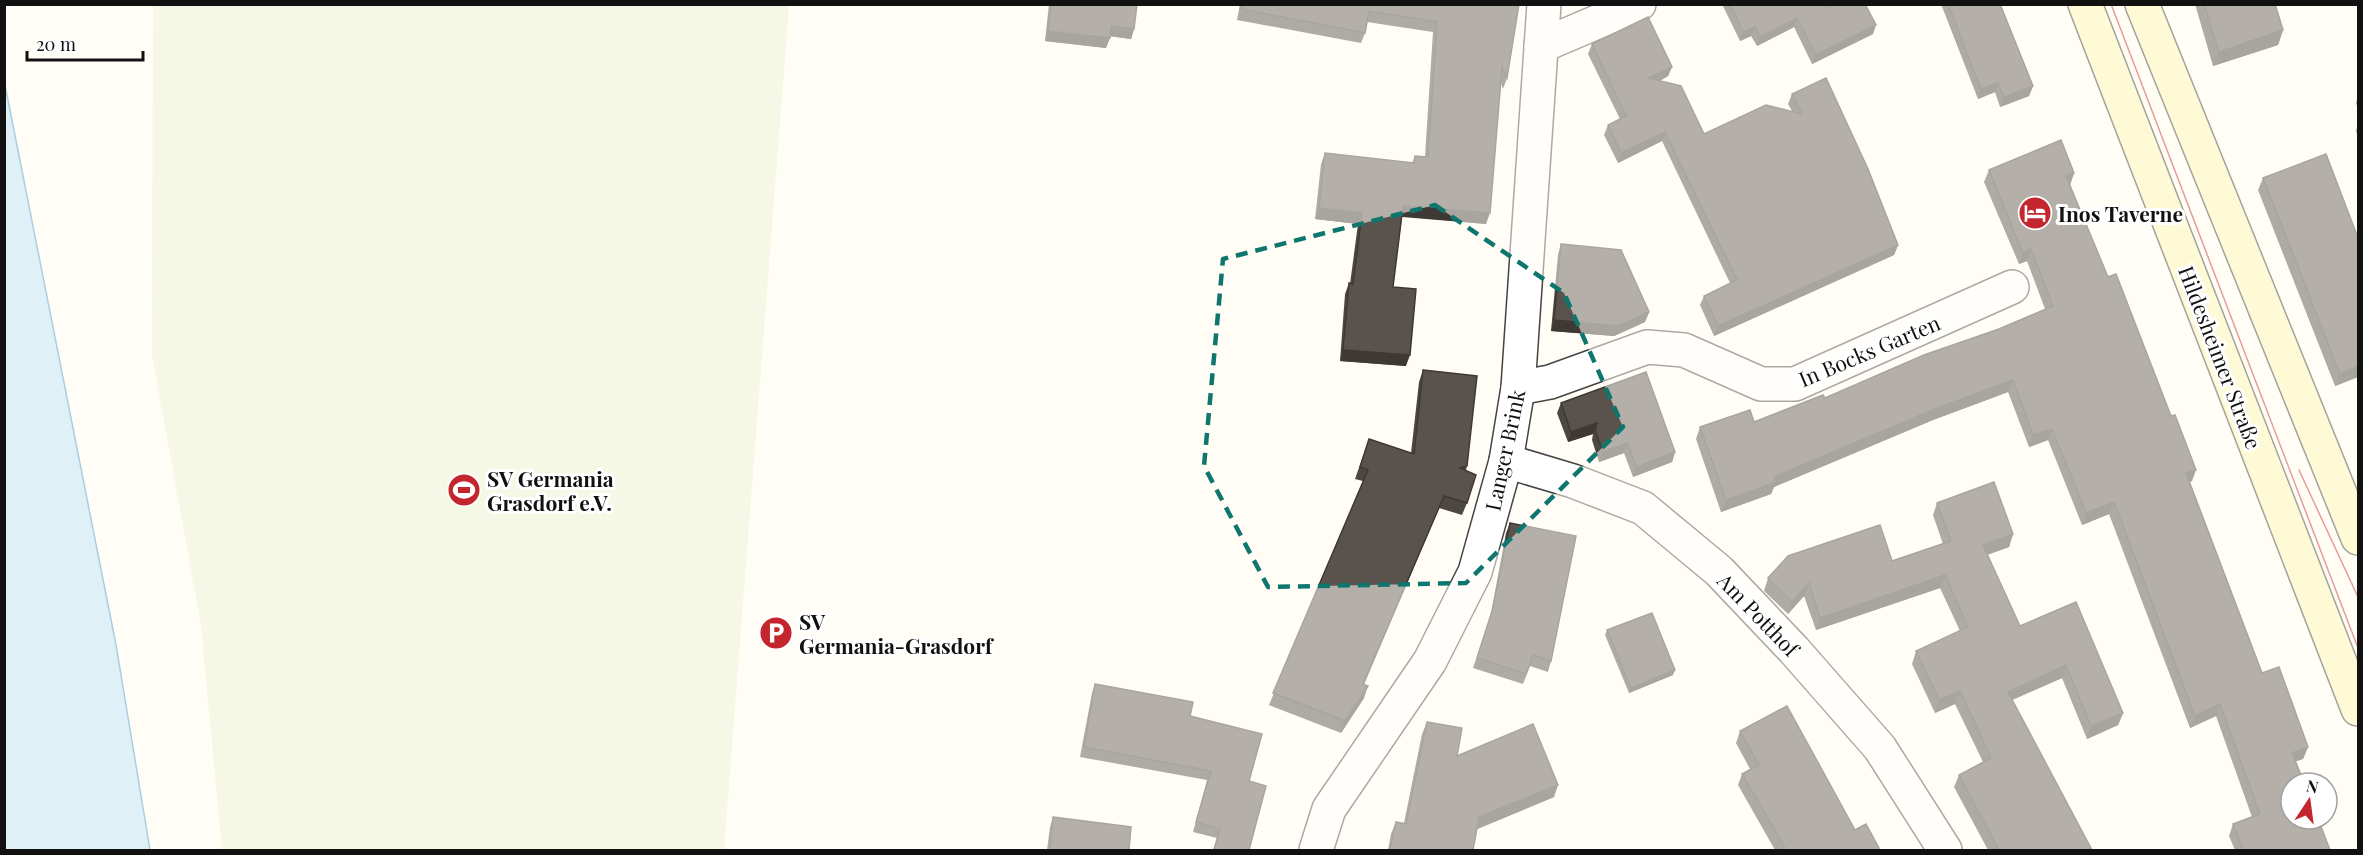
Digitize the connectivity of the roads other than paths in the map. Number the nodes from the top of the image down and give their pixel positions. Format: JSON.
{"nodes":[{"id":1,"x":1544,"y":4,"type":"edge"},
{"id":2,"x":1639,"y":4,"type":"edge"},
{"id":3,"x":2085,"y":4,"type":"edge"},
{"id":4,"x":2142,"y":4,"type":"edge"},
{"id":5,"x":1541,"y":46,"type":"junction"},
{"id":6,"x":2012,"y":287,"type":"dead end"},
{"id":7,"x":1518,"y":388,"type":"junction"},
{"id":8,"x":1506,"y":461,"type":"junction"},
{"id":9,"x":2358,"y":538,"type":"edge"},
{"id":10,"x":2358,"y":709,"type":"edge"},
{"id":11,"x":1317,"y":850,"type":"edge"},
{"id":12,"x":1945,"y":850,"type":"edge"}],
"edges":[{"from":1,"to":5,"type":"street","name":"Langer Brink"},
{"from":2,"to":5,"type":"street"},
{"from":3,"to":10,"type":"street","name":"Hildesheimer Straße"},
{"from":4,"to":9,"type":"street"},
{"from":5,"to":7,"type":"street","name":"Langer Brink"},
{"from":6,"to":7,"type":"street","name":"In Bocks Garten"},
{"from":7,"to":8,"type":"street","name":"Langer Brink"},
{"from":8,"to":11,"type":"street","name":"Langer Brink"},
{"from":8,"to":12,"type":"street","name":"Am Potthof"}]}
